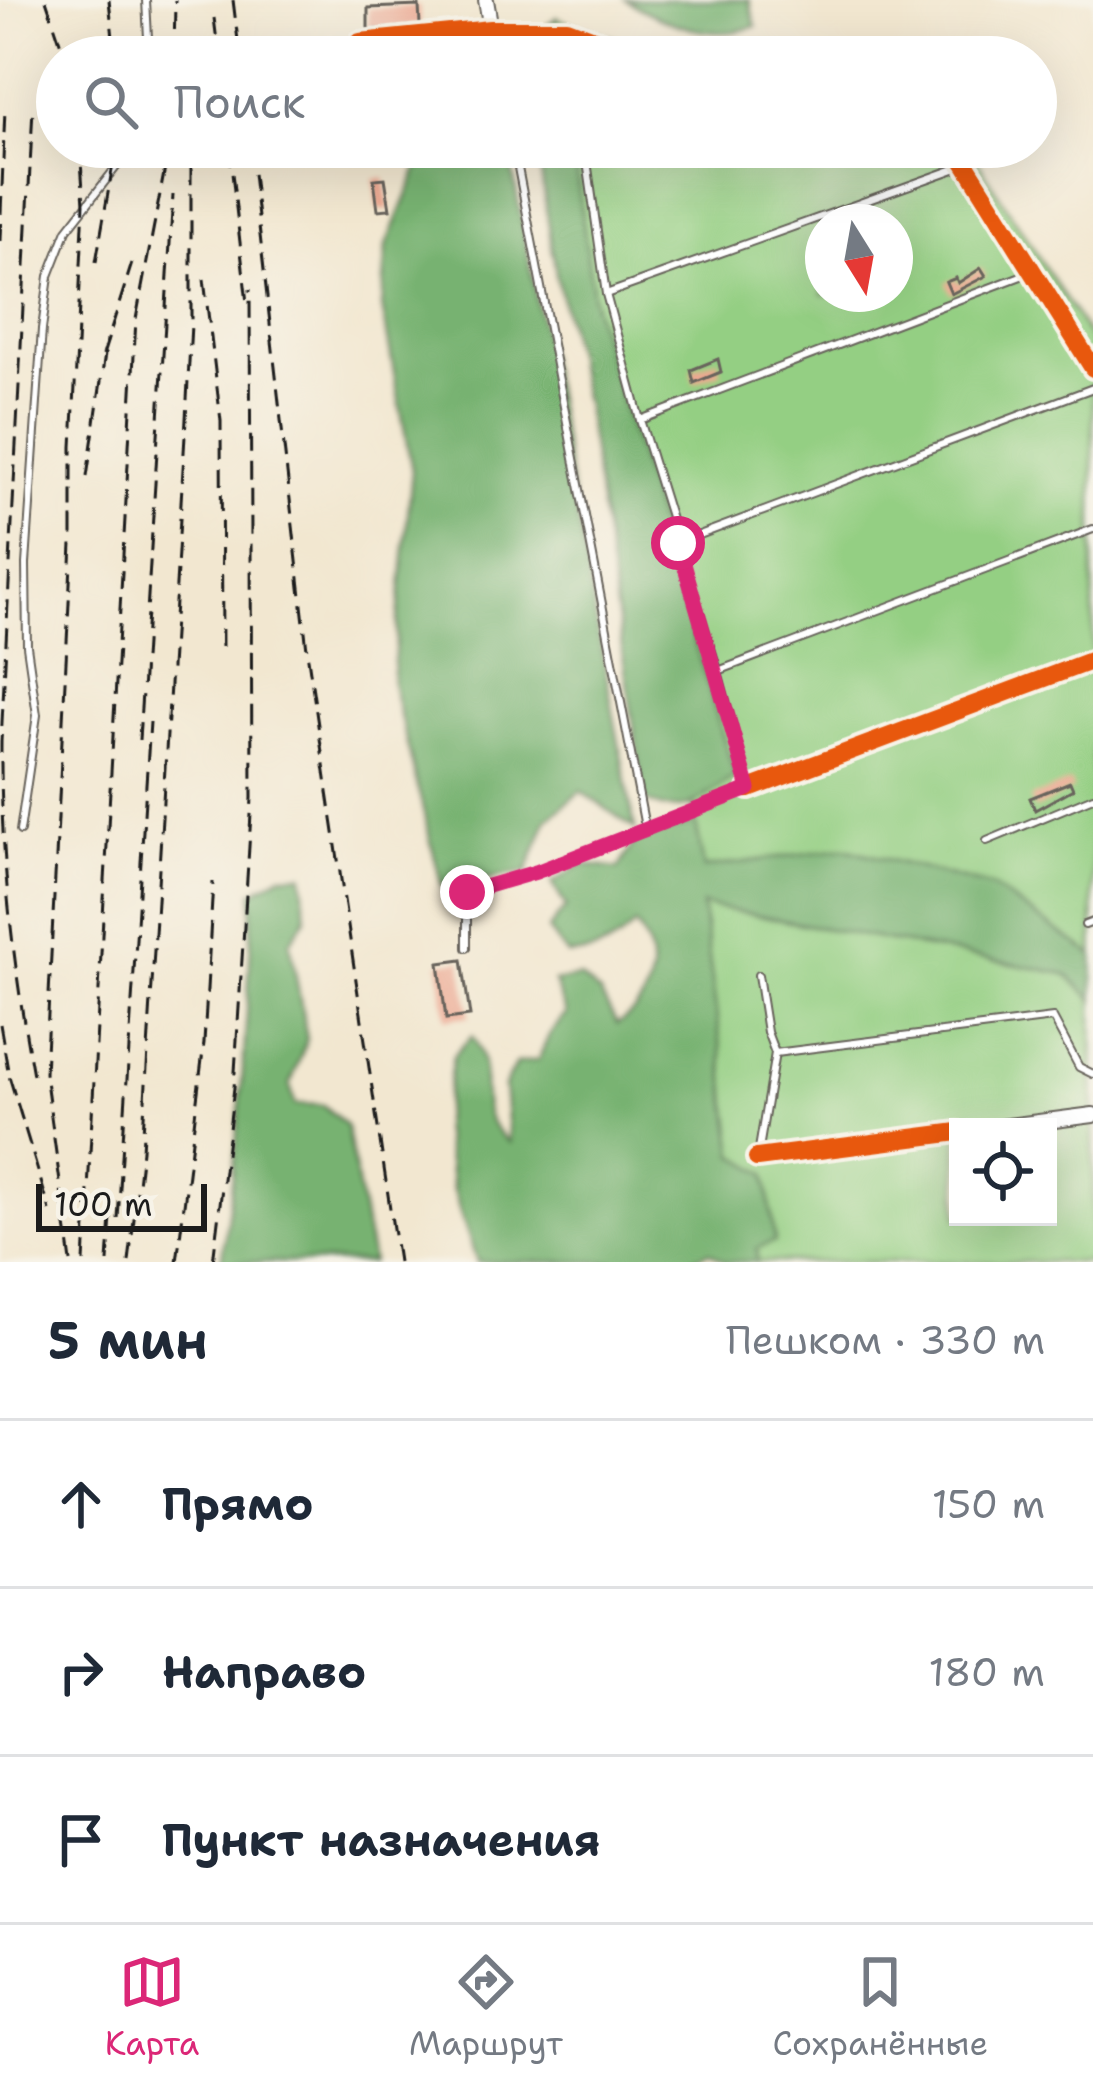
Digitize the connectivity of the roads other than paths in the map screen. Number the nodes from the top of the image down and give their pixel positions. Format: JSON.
{"nodes":[{"id":1,"x":146,"y":0,"type":"edge"},
{"id":2,"x":486,"y":0,"type":"edge"},
{"id":3,"x":567,"y":28,"type":"junction"},
{"id":4,"x":491,"y":29,"type":"junction"},
{"id":5,"x":147,"y":36,"type":"edge"},
{"id":6,"x":420,"y":36,"type":"edge"},
{"id":7,"x":492,"y":36,"type":"edge"},
{"id":8,"x":568,"y":36,"type":"edge"},
{"id":9,"x":588,"y":36,"type":"edge"},
{"id":10,"x":116,"y":168,"type":"edge"},
{"id":11,"x":518,"y":168,"type":"edge"},
{"id":12,"x":587,"y":168,"type":"edge"},
{"id":13,"x":958,"y":168,"type":"edge"},
{"id":14,"x":968,"y":168,"type":"edge"},
{"id":15,"x":1033,"y":272,"type":"junction"},
{"id":16,"x":607,"y":295,"type":"junction"},
{"id":17,"x":1093,"y":368,"type":"edge"},
{"id":18,"x":1093,"y":388,"type":"edge"},
{"id":19,"x":640,"y":420,"type":"junction"},
{"id":20,"x":1093,"y":529,"type":"edge"},
{"id":21,"x":678,"y":543,"type":"junction"},
{"id":22,"x":1093,"y":659,"type":"edge"},
{"id":23,"x":718,"y":671,"type":"junction"},
{"id":24,"x":749,"y":789,"type":"junction"},
{"id":25,"x":1093,"y":797,"type":"edge"},
{"id":26,"x":645,"y":827,"type":"junction"},
{"id":27,"x":20,"y":831,"type":"dead end"},
{"id":28,"x":987,"y":841,"type":"dead end"},
{"id":29,"x":467,"y":948,"type":"dead end"},
{"id":30,"x":758,"y":975,"type":"dead end"},
{"id":31,"x":775,"y":1053,"type":"junction"},
{"id":32,"x":1093,"y":1074,"type":"edge"},
{"id":33,"x":1093,"y":1115,"type":"edge"},
{"id":34,"x":1057,"y":1120,"type":"edge"},
{"id":35,"x":949,"y":1133,"type":"edge"},
{"id":36,"x":757,"y":1158,"type":"joint"}],
"edges":[{"from":1,"to":5,"type":"lane"},
{"from":2,"to":4,"type":"street"},
{"from":3,"to":4,"type":"street"},
{"from":3,"to":8,"type":"lane"},
{"from":3,"to":9,"type":"street"},
{"from":4,"to":6,"type":"street"},
{"from":4,"to":7,"type":"lane"},
{"from":10,"to":27,"type":"lane"},
{"from":11,"to":26,"type":"lane"},
{"from":12,"to":16,"type":"lane"},
{"from":13,"to":16,"type":"lane"},
{"from":14,"to":15,"type":"street"},
{"from":15,"to":17,"type":"street"},
{"from":15,"to":19,"type":"lane"},
{"from":16,"to":19,"type":"lane"},
{"from":18,"to":21,"type":"lane"},
{"from":19,"to":21,"type":"lane"},
{"from":20,"to":23,"type":"lane"},
{"from":21,"to":23,"type":"lane"},
{"from":22,"to":24,"type":"street"},
{"from":23,"to":24,"type":"lane"},
{"from":24,"to":26,"type":"lane"},
{"from":25,"to":28,"type":"lane"},
{"from":26,"to":29,"type":"lane"},
{"from":30,"to":31,"type":"lane"},
{"from":31,"to":32,"type":"lane"},
{"from":31,"to":36,"type":"lane"},
{"from":33,"to":34,"type":"street"},
{"from":35,"to":36,"type":"street"}]}
